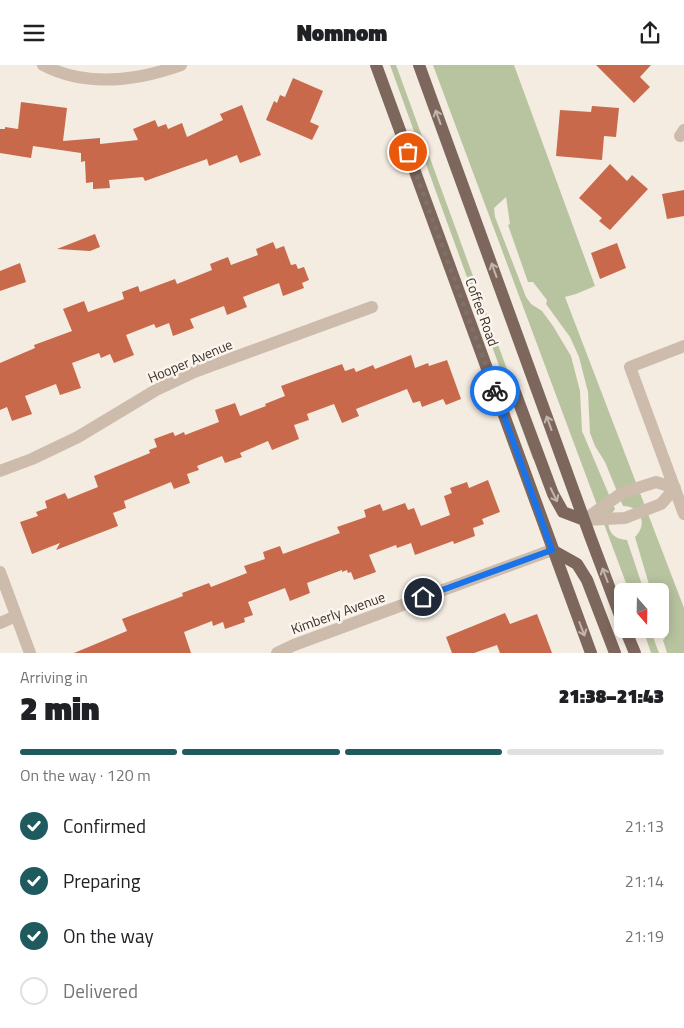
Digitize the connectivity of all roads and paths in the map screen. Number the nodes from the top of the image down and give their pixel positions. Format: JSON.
{"nodes":[{"id":1,"x":43,"y":65,"type":"edge"},
{"id":2,"x":180,"y":65,"type":"edge"},
{"id":3,"x":376,"y":65,"type":"edge"},
{"id":4,"x":419,"y":65,"type":"edge"},
{"id":5,"x":372,"y":307,"type":"dead end"},
{"id":6,"x":684,"y":346,"type":"edge"},
{"id":7,"x":491,"y":381,"type":"junction"},
{"id":8,"x":0,"y":471,"type":"edge"},
{"id":9,"x":675,"y":488,"type":"junction"},
{"id":10,"x":684,"y":514,"type":"edge"},
{"id":11,"x":584,"y":520,"type":"junction"},
{"id":12,"x":552,"y":550,"type":"junction"},
{"id":13,"x":0,"y":572,"type":"edge"},
{"id":14,"x":614,"y":600,"type":"edge"},
{"id":15,"x":16,"y":616,"type":"junction"},
{"id":16,"x":0,"y":623,"type":"edge"},
{"id":17,"x":629,"y":638,"type":"edge"},
{"id":18,"x":30,"y":653,"type":"edge"},
{"id":19,"x":277,"y":653,"type":"edge"},
{"id":20,"x":591,"y":653,"type":"edge"},
{"id":21,"x":615,"y":653,"type":"edge"},
{"id":22,"x":635,"y":653,"type":"edge"}],
"edges":[{"from":1,"to":2,"type":"street"},
{"from":3,"to":7,"type":"main road","name":"Coffee Road"},
{"from":11,"to":4,"type":"main road","name":"Coffee Road","one_way":true},
{"from":5,"to":8,"type":"street","name":"Hooper Avenue"},
{"from":6,"to":9,"type":"street"},
{"from":7,"to":11,"type":"main road","one_way":true},
{"from":7,"to":12,"type":"main road","name":"Coffee Road"},
{"from":9,"to":10,"type":"street"},
{"from":9,"to":11,"type":"street"},
{"from":9,"to":11,"type":"street"},
{"from":14,"to":11,"type":"main road","name":"Coffee Road","one_way":true},
{"from":12,"to":19,"type":"street","name":"Kimberly Avenue"},
{"from":12,"to":20,"type":"main road","name":"Coffee Road","one_way":true},
{"from":12,"to":21,"type":"main road"},
{"from":13,"to":15,"type":"street"},
{"from":15,"to":16,"type":"street"},
{"from":15,"to":18,"type":"street"},
{"from":17,"to":22,"type":"main road"}]}
